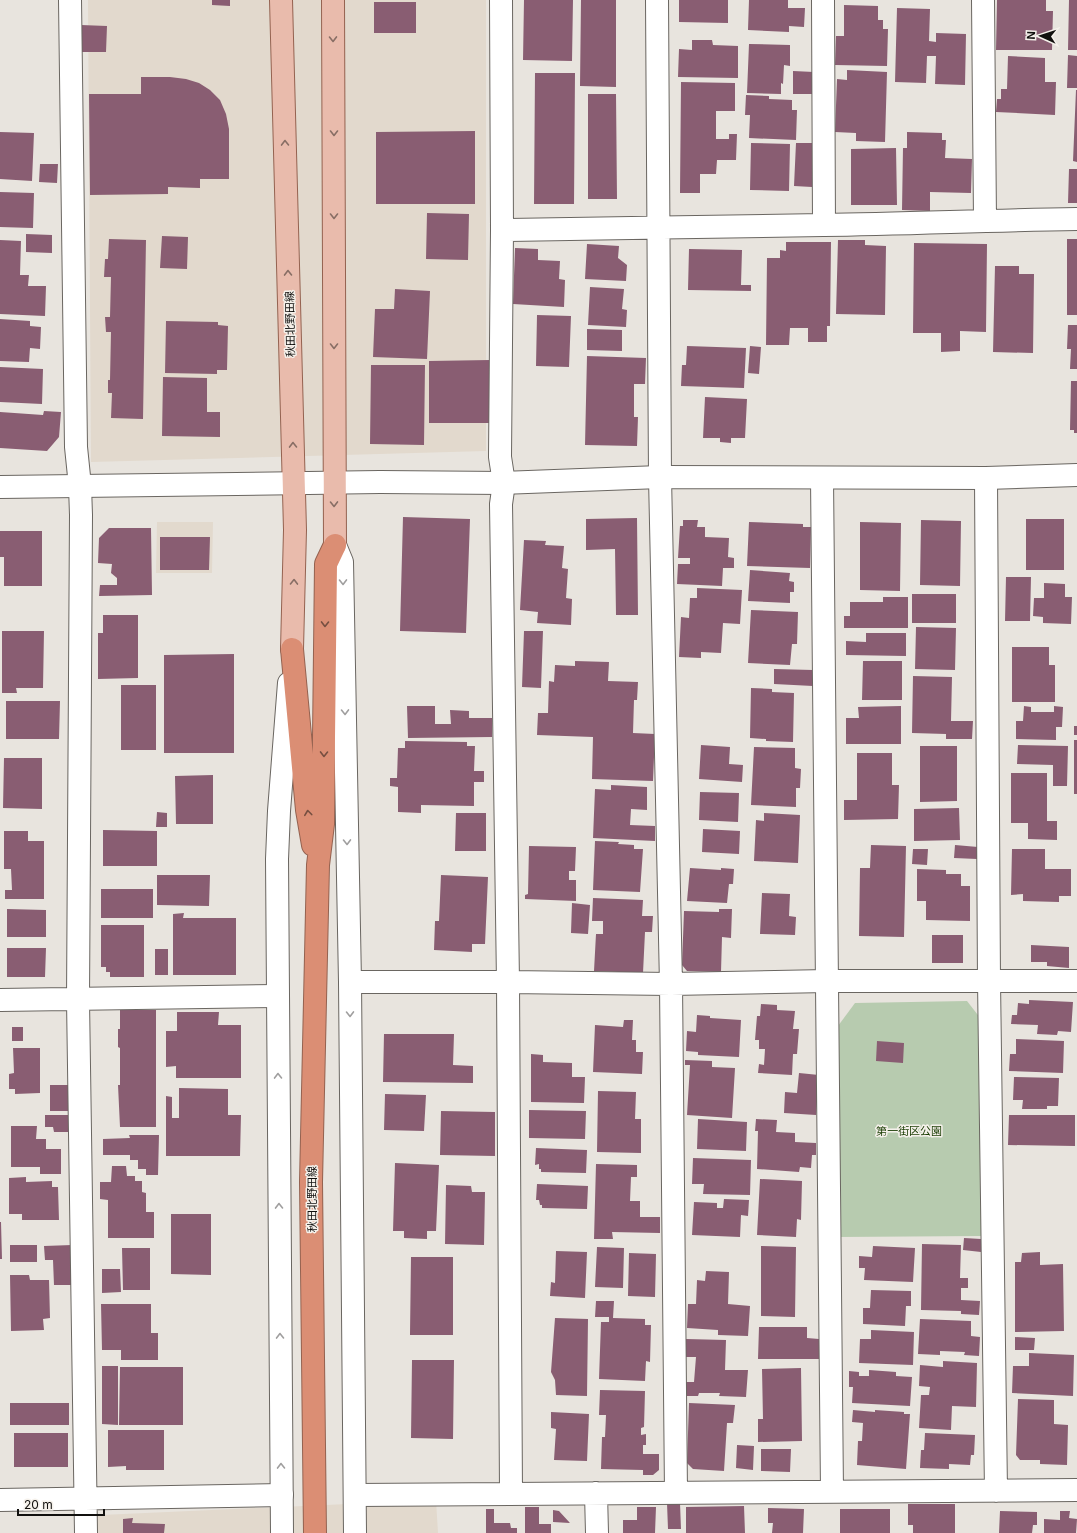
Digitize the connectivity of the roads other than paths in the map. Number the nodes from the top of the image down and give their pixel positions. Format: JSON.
{"nodes":[{"id":1,"x":70,"y":0,"type":"edge"},
{"id":2,"x":281,"y":0,"type":"edge"},
{"id":3,"x":333,"y":0,"type":"edge"},
{"id":4,"x":501,"y":0,"type":"edge"},
{"id":5,"x":657,"y":0,"type":"edge"},
{"id":6,"x":823,"y":0,"type":"edge"},
{"id":7,"x":983,"y":0,"type":"edge"},
{"id":8,"x":1077,"y":219,"type":"edge"},
{"id":9,"x":984,"y":220,"type":"junction"},
{"id":10,"x":824,"y":225,"type":"junction"},
{"id":11,"x":658,"y":227,"type":"junction"},
{"id":12,"x":502,"y":230,"type":"junction"},
{"id":13,"x":1077,"y":475,"type":"edge"},
{"id":14,"x":660,"y":477,"type":"junction"},
{"id":15,"x":822,"y":478,"type":"junction"},
{"id":16,"x":986,"y":478,"type":"junction"},
{"id":17,"x":334,"y":483,"type":"junction"},
{"id":18,"x":504,"y":483,"type":"junction"},
{"id":19,"x":294,"y":484,"type":"junction"},
{"id":20,"x":80,"y":486,"type":"junction"},
{"id":21,"x":0,"y":487,"type":"edge"},
{"id":22,"x":335,"y":545,"type":"junction"},
{"id":23,"x":292,"y":649,"type":"junction"},
{"id":24,"x":318,"y":865,"type":"junction"},
{"id":25,"x":827,"y":981,"type":"junction"},
{"id":26,"x":989,"y":981,"type":"junction"},
{"id":27,"x":1077,"y":981,"type":"edge"},
{"id":28,"x":350,"y":982,"type":"junction"},
{"id":29,"x":508,"y":982,"type":"junction"},
{"id":30,"x":671,"y":984,"type":"junction"},
{"id":31,"x":277,"y":996,"type":"junction"},
{"id":32,"x":0,"y":1000,"type":"edge"},
{"id":33,"x":78,"y":1000,"type":"junction"},
{"id":34,"x":996,"y":1490,"type":"junction"},
{"id":35,"x":1077,"y":1490,"type":"edge"},
{"id":36,"x":832,"y":1492,"type":"junction"},
{"id":37,"x":512,"y":1493,"type":"junction"},
{"id":38,"x":596,"y":1493,"type":"junction"},
{"id":39,"x":676,"y":1493,"type":"junction"},
{"id":40,"x":282,"y":1495,"type":"junction"},
{"id":41,"x":356,"y":1495,"type":"junction"},
{"id":42,"x":86,"y":1499,"type":"junction"},
{"id":43,"x":0,"y":1500,"type":"edge"},
{"id":44,"x":86,"y":1533,"type":"edge"},
{"id":45,"x":282,"y":1533,"type":"edge"},
{"id":46,"x":315,"y":1533,"type":"edge"},
{"id":47,"x":355,"y":1533,"type":"edge"},
{"id":48,"x":597,"y":1533,"type":"edge"}],
"edges":[{"from":1,"to":20,"type":"street"},
{"from":19,"to":2,"type":"main road","name":"秋田北野田線","one_way":true},
{"from":3,"to":17,"type":"main road","one_way":true},
{"from":4,"to":12,"type":"street"},
{"from":5,"to":11,"type":"street"},
{"from":6,"to":10,"type":"street"},
{"from":7,"to":9,"type":"street"},
{"from":8,"to":9,"type":"street"},
{"from":9,"to":10,"type":"street"},
{"from":10,"to":11,"type":"street"},
{"from":11,"to":12,"type":"street"},
{"from":11,"to":14,"type":"street"},
{"from":12,"to":18,"type":"street"},
{"from":13,"to":16,"type":"street"},
{"from":14,"to":15,"type":"street"},
{"from":14,"to":18,"type":"street"},
{"from":14,"to":30,"type":"street"},
{"from":15,"to":16,"type":"street"},
{"from":15,"to":25,"type":"street"},
{"from":16,"to":26,"type":"street"},
{"from":17,"to":18,"type":"street"},
{"from":17,"to":19,"type":"street"},
{"from":17,"to":22,"type":"main road","one_way":true},
{"from":18,"to":29,"type":"street"},
{"from":19,"to":20,"type":"street"},
{"from":23,"to":19,"type":"main road","name":"秋田北野田線","one_way":true},
{"from":20,"to":21,"type":"street"},
{"from":20,"to":33,"type":"street"},
{"from":22,"to":24,"type":"highway","one_way":true},
{"from":22,"to":28,"type":"street","one_way":true},
{"from":24,"to":23,"type":"highway","one_way":true},
{"from":23,"to":31,"type":"street"},
{"from":24,"to":46,"type":"highway","name":"秋田北野田線"},
{"from":25,"to":26,"type":"street"},
{"from":25,"to":30,"type":"street"},
{"from":25,"to":36,"type":"street"},
{"from":26,"to":27,"type":"street"},
{"from":26,"to":34,"type":"street"},
{"from":28,"to":29,"type":"street"},
{"from":28,"to":41,"type":"street","one_way":true},
{"from":29,"to":30,"type":"street"},
{"from":29,"to":37,"type":"street"},
{"from":30,"to":39,"type":"street"},
{"from":31,"to":33,"type":"street"},
{"from":40,"to":31,"type":"street","one_way":true},
{"from":32,"to":33,"type":"street"},
{"from":33,"to":42,"type":"street"},
{"from":34,"to":35,"type":"street"},
{"from":34,"to":36,"type":"street"},
{"from":36,"to":39,"type":"street"},
{"from":37,"to":38,"type":"street"},
{"from":37,"to":41,"type":"street"},
{"from":38,"to":39,"type":"street"},
{"from":38,"to":48,"type":"street"},
{"from":40,"to":42,"type":"street"},
{"from":40,"to":45,"type":"street"},
{"from":41,"to":47,"type":"street"},
{"from":42,"to":43,"type":"street"},
{"from":42,"to":44,"type":"street"}]}
